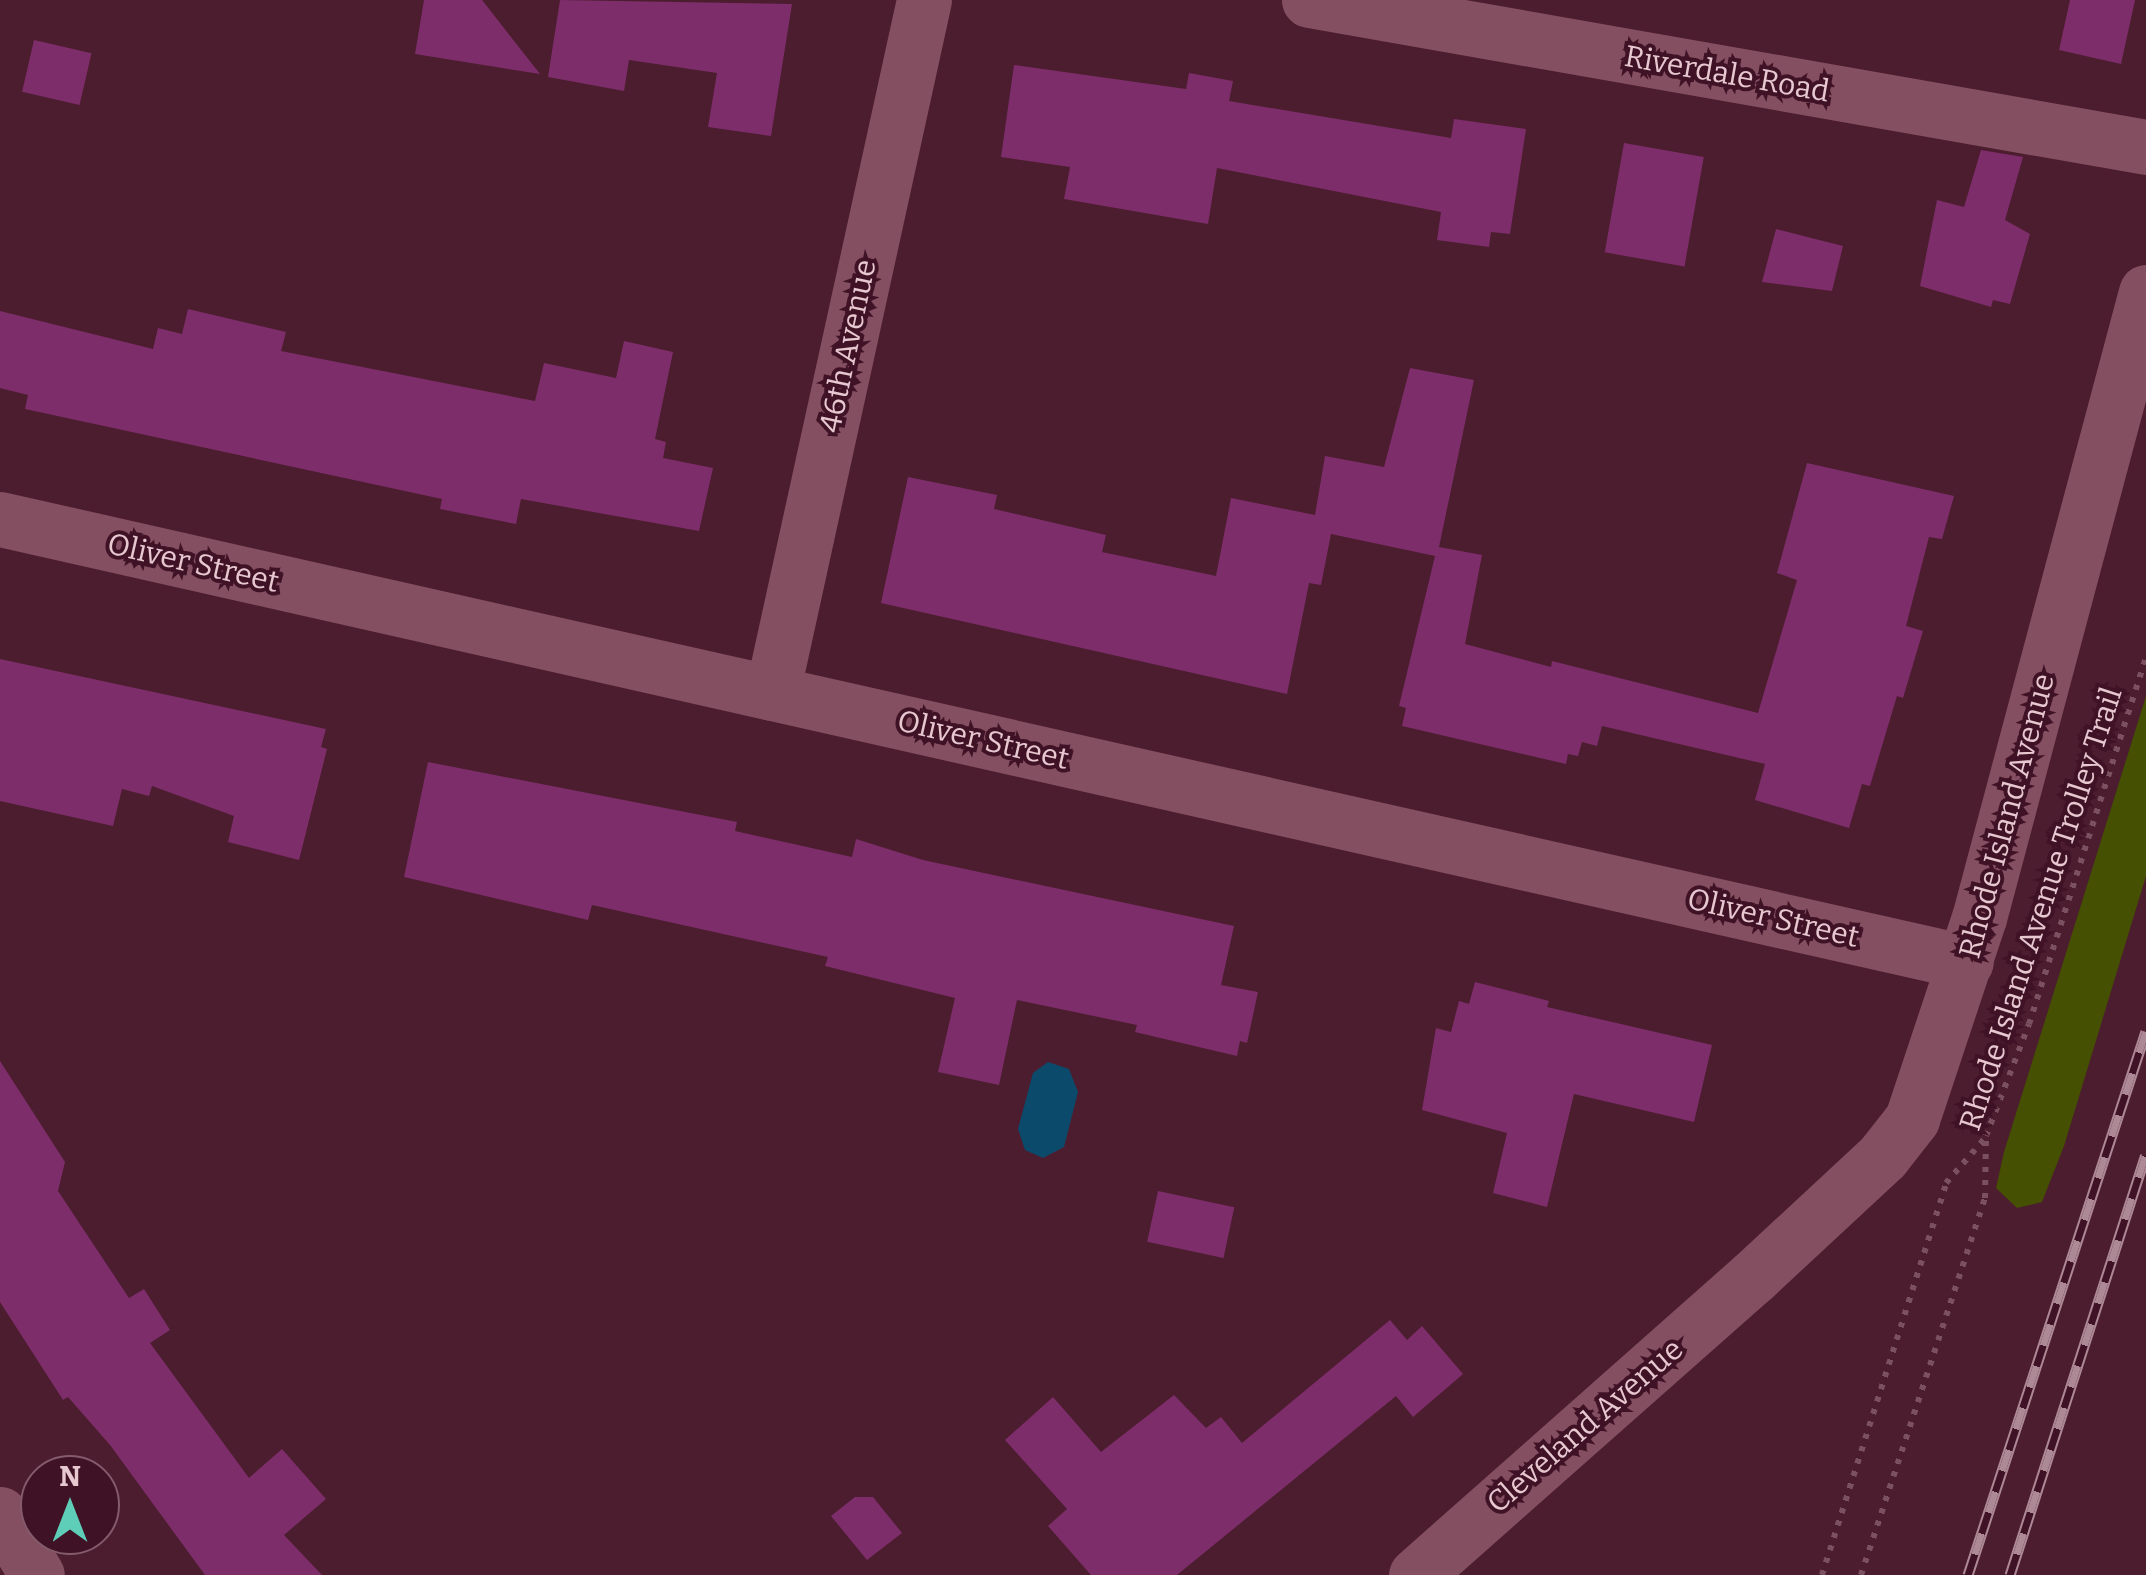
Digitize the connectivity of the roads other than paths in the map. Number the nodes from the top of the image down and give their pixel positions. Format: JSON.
{"nodes":[{"id":1,"x":924,"y":0,"type":"edge"},
{"id":2,"x":1309,"y":0,"type":"edge"},
{"id":3,"x":2146,"y":147,"type":"edge"},
{"id":4,"x":2146,"y":292,"type":"edge"},
{"id":5,"x":0,"y":520,"type":"edge"},
{"id":6,"x":772,"y":693,"type":"junction"},
{"id":7,"x":1966,"y":962,"type":"junction"},
{"id":8,"x":1754,"y":1278,"type":"joint"},
{"id":9,"x":0,"y":1514,"type":"edge"},
{"id":10,"x":36,"y":1575,"type":"edge"},
{"id":11,"x":1416,"y":1575,"type":"edge"}],
"edges":[{"from":1,"to":6,"type":"street","name":"46th Avenue"},
{"from":2,"to":3,"type":"street","name":"Riverdale Road"},
{"from":4,"to":7,"type":"street","name":"Rhode Island Avenue"},
{"from":5,"to":6,"type":"street","name":"Oliver Street"},
{"from":6,"to":7,"type":"street","name":"Oliver Street"},
{"from":7,"to":8,"type":"street","name":"Rhode Island Avenue"},
{"from":8,"to":11,"type":"street","name":"Cleveland Avenue"},
{"from":9,"to":10,"type":"street"}]}
